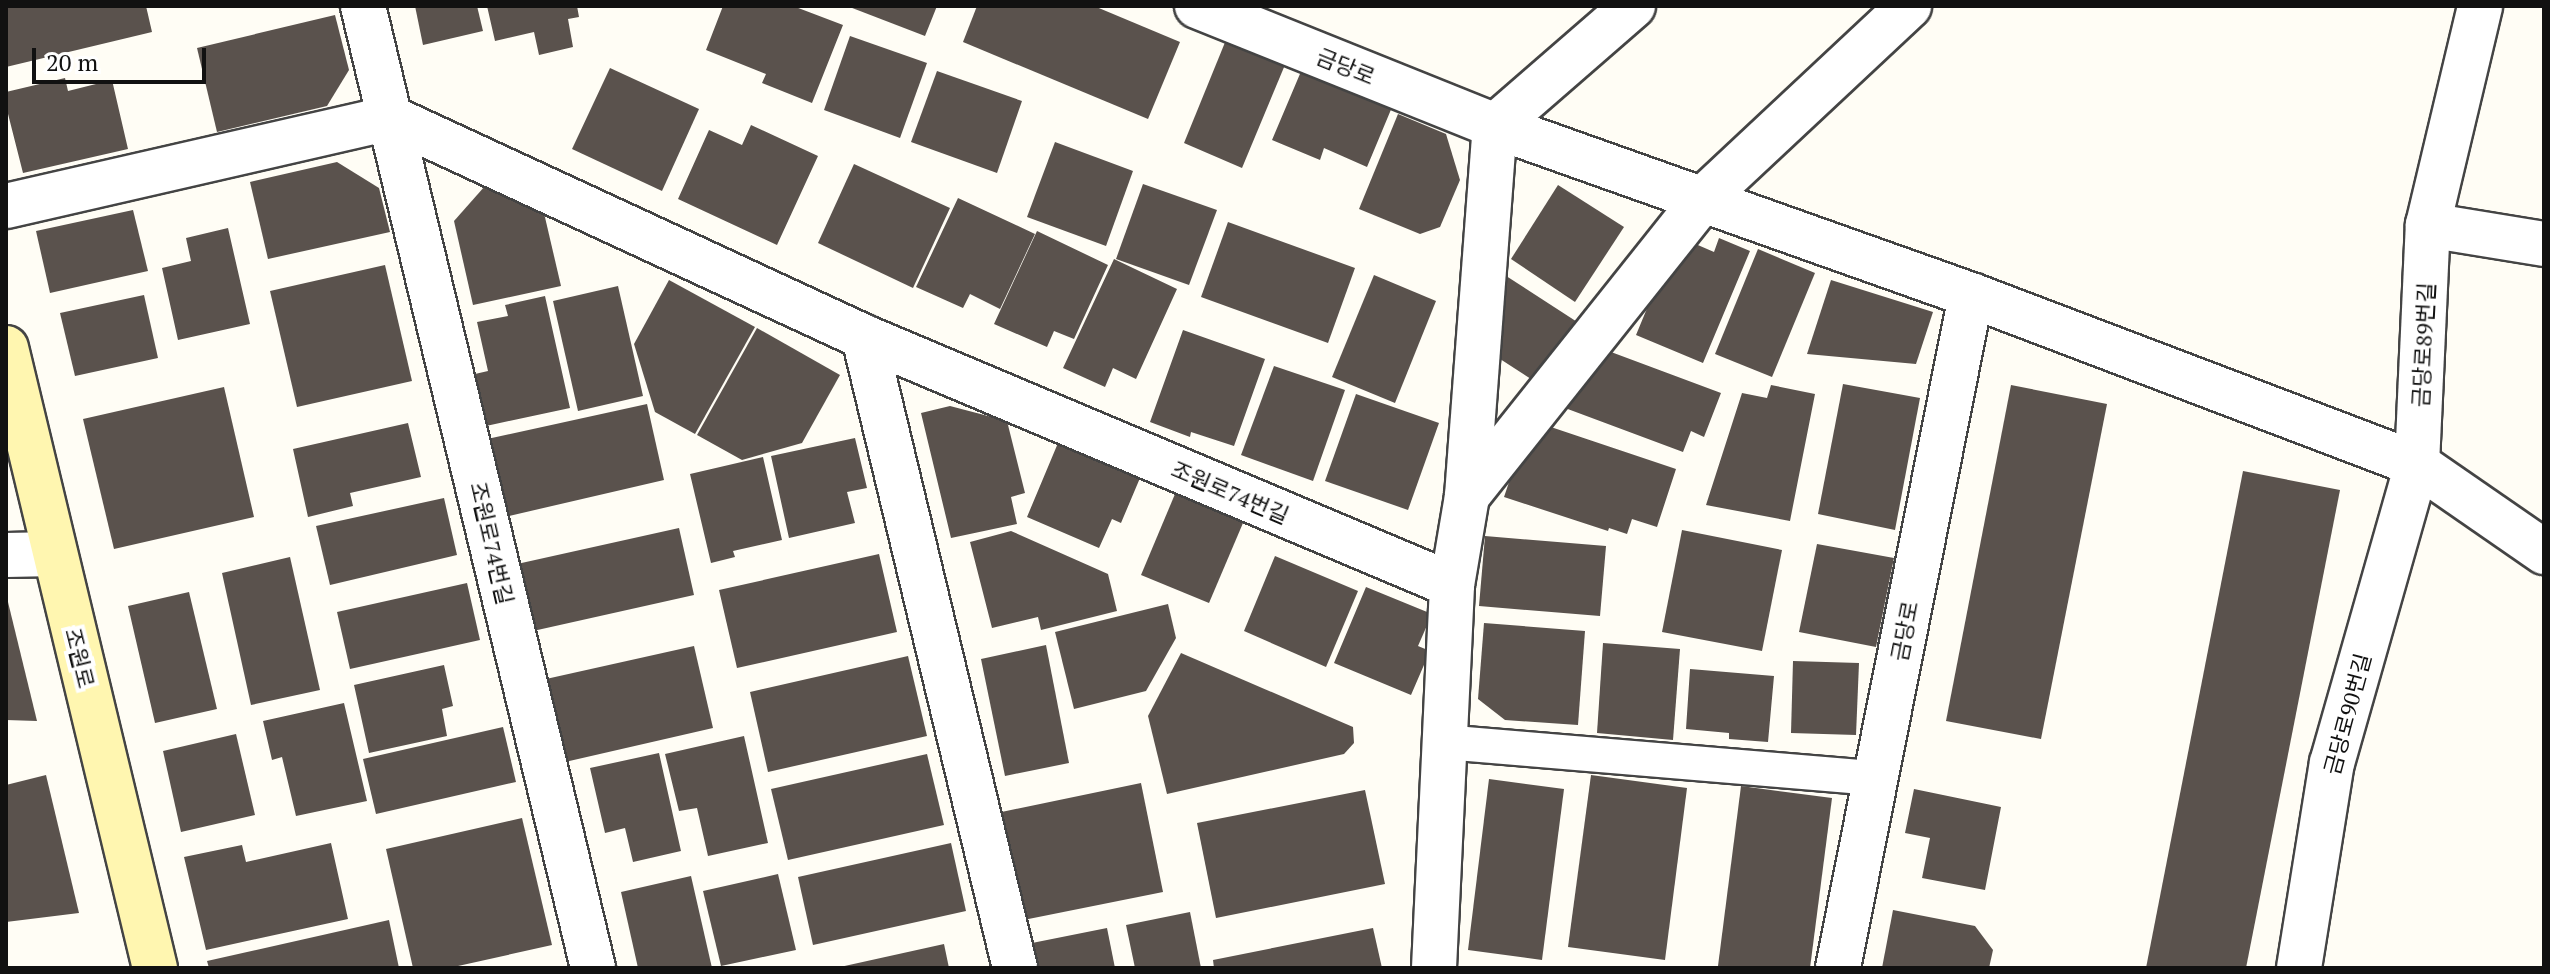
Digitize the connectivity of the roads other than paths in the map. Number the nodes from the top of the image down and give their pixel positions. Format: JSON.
{"nodes":[{"id":1,"x":363,"y":6,"type":"edge"},
{"id":2,"x":1197,"y":6,"type":"edge"},
{"id":3,"x":1633,"y":6,"type":"edge"},
{"id":4,"x":1909,"y":6,"type":"edge"},
{"id":5,"x":2480,"y":6,"type":"edge"},
{"id":6,"x":391,"y":118,"type":"junction"},
{"id":7,"x":1495,"y":126,"type":"junction"},
{"id":8,"x":1704,"y":198,"type":"junction"},
{"id":9,"x":6,"y":206,"type":"edge"},
{"id":10,"x":2428,"y":225,"type":"junction"},
{"id":11,"x":2544,"y":244,"type":"edge"},
{"id":12,"x":1971,"y":295,"type":"junction"},
{"id":13,"x":864,"y":337,"type":"junction"},
{"id":14,"x":6,"y":348,"type":"edge"},
{"id":15,"x":2417,"y":464,"type":"junction"},
{"id":16,"x":1467,"y":496,"type":"junction"},
{"id":17,"x":2544,"y":552,"type":"edge"},
{"id":18,"x":55,"y":554,"type":"junction"},
{"id":19,"x":6,"y":555,"type":"edge"},
{"id":20,"x":1452,"y":585,"type":"junction"},
{"id":21,"x":1444,"y":742,"type":"junction"},
{"id":22,"x":1875,"y":778,"type":"junction"},
{"id":23,"x":155,"y":968,"type":"edge"},
{"id":24,"x":593,"y":968,"type":"edge"},
{"id":25,"x":1015,"y":968,"type":"edge"},
{"id":26,"x":1434,"y":968,"type":"edge"},
{"id":27,"x":1838,"y":968,"type":"edge"},
{"id":28,"x":2299,"y":968,"type":"edge"}],
"edges":[{"from":1,"to":6,"type":"street","name":"조원로74번길"},
{"from":2,"to":7,"type":"street","name":"금당로"},
{"from":3,"to":7,"type":"street"},
{"from":4,"to":8,"type":"street"},
{"from":5,"to":10,"type":"street","name":"금당로89번길"},
{"from":6,"to":9,"type":"street"},
{"from":6,"to":13,"type":"street","name":"조원로74번길"},
{"from":6,"to":24,"type":"street","name":"조원로74번길"},
{"from":7,"to":8,"type":"street","name":"금당로"},
{"from":7,"to":16,"type":"street"},
{"from":8,"to":12,"type":"street","name":"금당로"},
{"from":8,"to":16,"type":"street"},
{"from":10,"to":11,"type":"street"},
{"from":10,"to":15,"type":"street","name":"금당로89번길"},
{"from":12,"to":15,"type":"street","name":"금당로"},
{"from":12,"to":22,"type":"street","name":"금당로"},
{"from":13,"to":20,"type":"street","name":"조원로74번길"},
{"from":13,"to":25,"type":"street"},
{"from":14,"to":18,"type":"main road","name":"조원로"},
{"from":15,"to":17,"type":"street","name":"금당로"},
{"from":15,"to":28,"type":"street","name":"금당로90번길"},
{"from":16,"to":20,"type":"street"},
{"from":18,"to":19,"type":"street"},
{"from":18,"to":23,"type":"main road","name":"조원로"},
{"from":20,"to":21,"type":"street"},
{"from":21,"to":22,"type":"lane"},
{"from":21,"to":26,"type":"street"},
{"from":22,"to":27,"type":"street","name":"금당로"}]}
